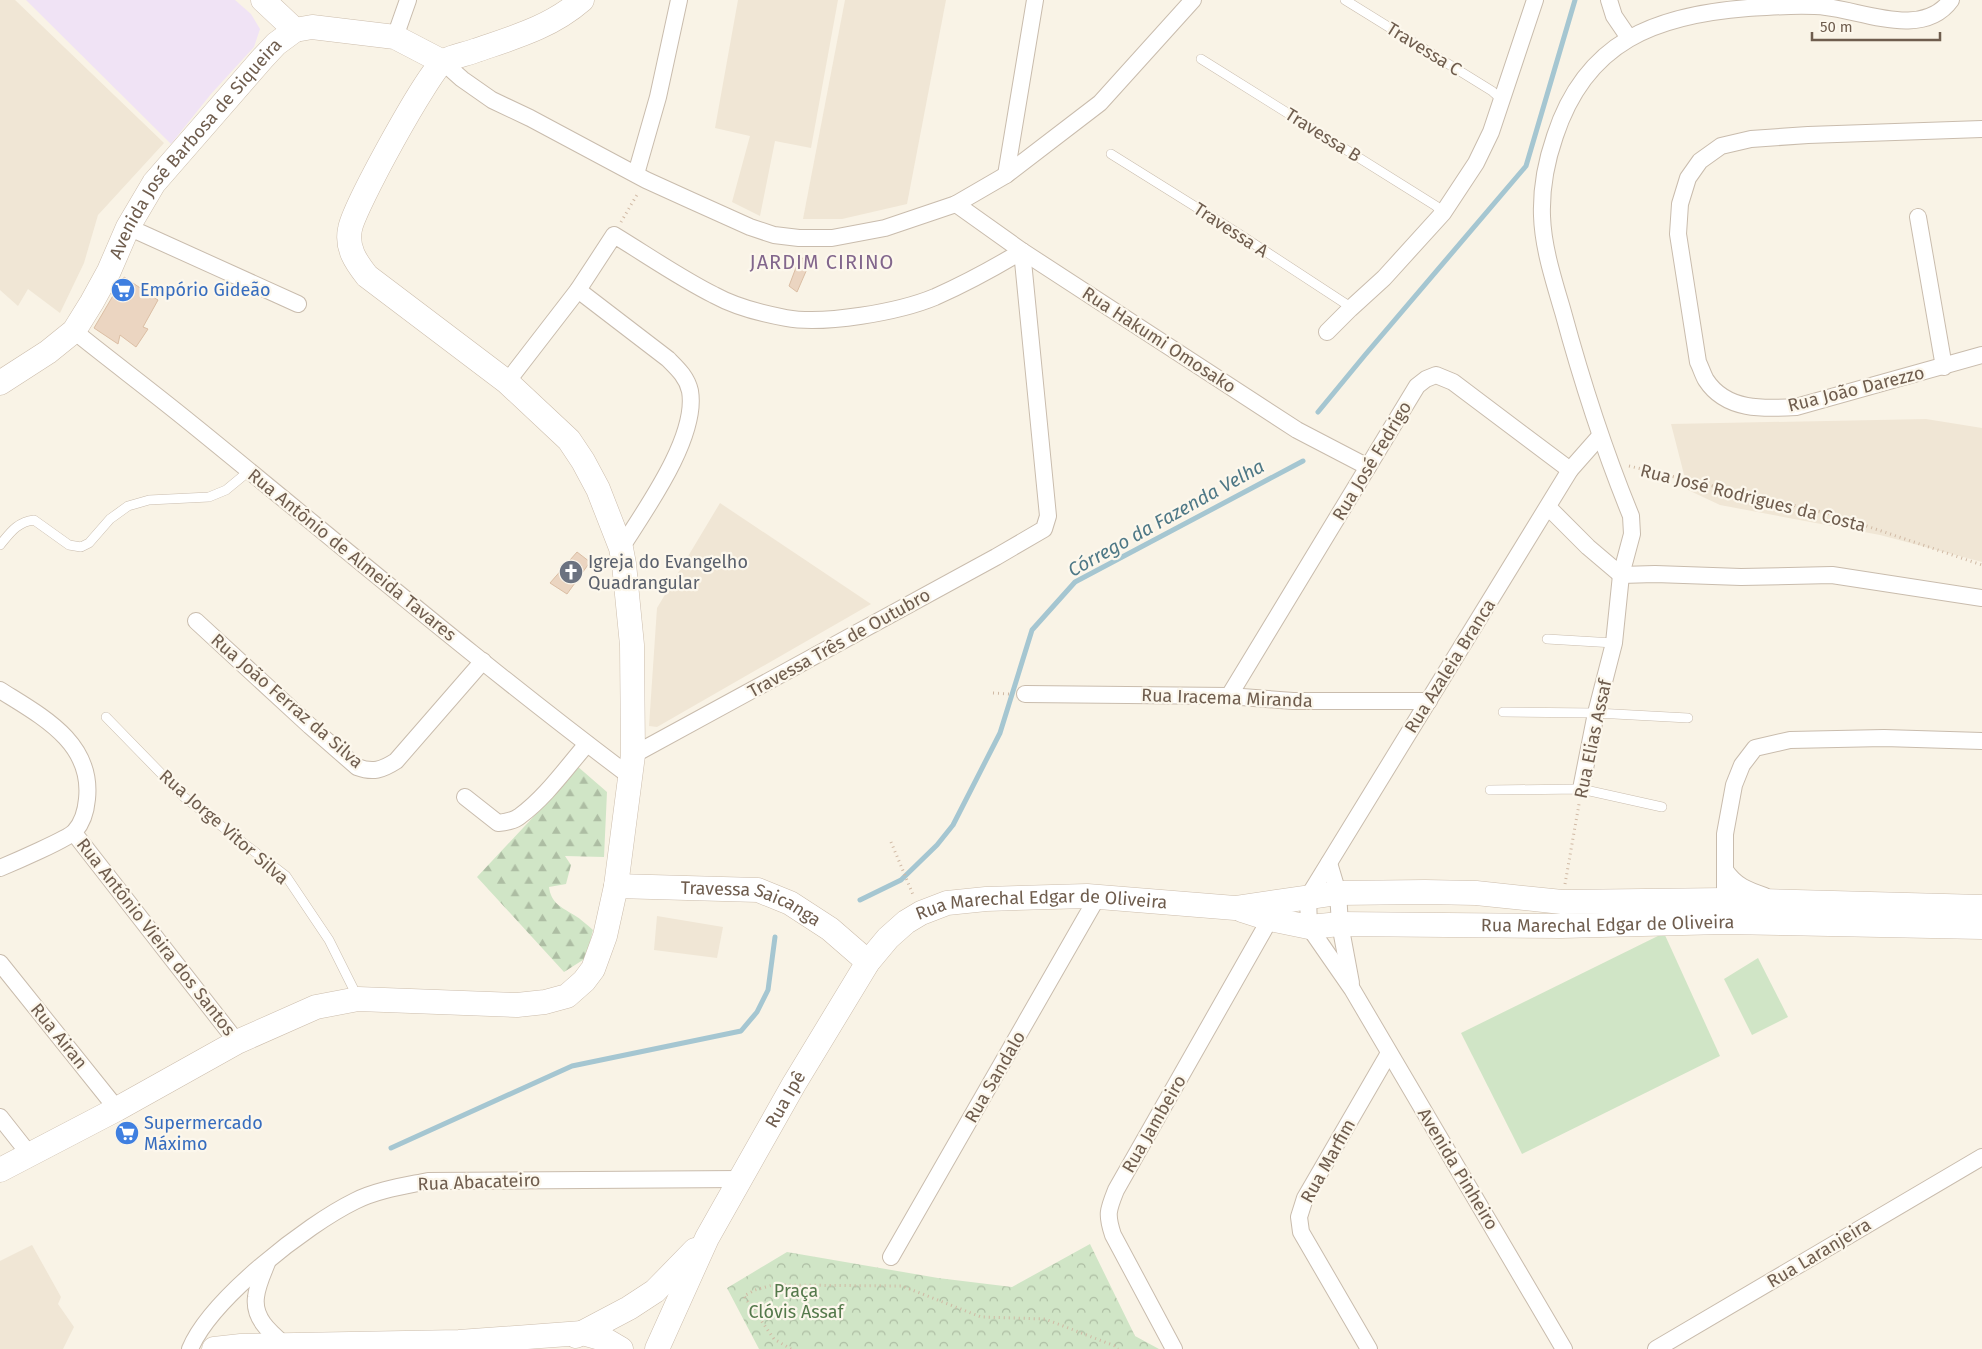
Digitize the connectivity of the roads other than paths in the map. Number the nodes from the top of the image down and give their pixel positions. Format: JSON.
{"nodes":[{"id":1,"x":263,"y":0,"type":"edge"},
{"id":2,"x":408,"y":0,"type":"edge"},
{"id":3,"x":582,"y":0,"type":"edge"},
{"id":4,"x":679,"y":0,"type":"edge"},
{"id":5,"x":1035,"y":0,"type":"edge"},
{"id":6,"x":1193,"y":0,"type":"edge"},
{"id":7,"x":1345,"y":0,"type":"edge"},
{"id":8,"x":1535,"y":0,"type":"edge"},
{"id":9,"x":1608,"y":0,"type":"edge"},
{"id":10,"x":1951,"y":0,"type":"edge"},
{"id":11,"x":1825,"y":3,"type":"edge"},
{"id":12,"x":295,"y":30,"type":"junction"},
{"id":13,"x":394,"y":37,"type":"junction"},
{"id":14,"x":1629,"y":38,"type":"junction"},
{"id":15,"x":1201,"y":59,"type":"dead end"},
{"id":16,"x":443,"y":62,"type":"junction"},
{"id":17,"x":1502,"y":100,"type":"junction"},
{"id":18,"x":1982,"y":129,"type":"edge"},
{"id":19,"x":1111,"y":154,"type":"dead end"},
{"id":20,"x":1006,"y":175,"type":"junction"},
{"id":21,"x":641,"y":177,"type":"junction"},
{"id":22,"x":956,"y":204,"type":"junction"},
{"id":23,"x":1443,"y":213,"type":"junction"},
{"id":24,"x":1918,"y":217,"type":"dead end"},
{"id":25,"x":128,"y":227,"type":"junction"},
{"id":26,"x":1022,"y":251,"type":"junction"},
{"id":27,"x":578,"y":290,"type":"junction"},
{"id":28,"x":298,"y":304,"type":"dead end"},
{"id":29,"x":1350,"y":308,"type":"junction"},
{"id":30,"x":74,"y":331,"type":"junction"},
{"id":31,"x":1327,"y":332,"type":"dead end"},
{"id":32,"x":1982,"y":355,"type":"edge"},
{"id":33,"x":1944,"y":367,"type":"junction"},
{"id":34,"x":507,"y":382,"type":"junction"},
{"id":35,"x":0,"y":383,"type":"edge"},
{"id":36,"x":1600,"y":436,"type":"junction"},
{"id":37,"x":1368,"y":467,"type":"junction"},
{"id":38,"x":1570,"y":470,"type":"junction"},
{"id":39,"x":249,"y":471,"type":"junction"},
{"id":40,"x":1548,"y":507,"type":"junction"},
{"id":41,"x":0,"y":545,"type":"edge"},
{"id":42,"x":621,"y":548,"type":"junction"},
{"id":43,"x":1621,"y":575,"type":"junction"},
{"id":44,"x":1982,"y":598,"type":"edge"},
{"id":45,"x":196,"y":621,"type":"dead end"},
{"id":46,"x":1547,"y":639,"type":"dead end"},
{"id":47,"x":1614,"y":643,"type":"junction"},
{"id":48,"x":483,"y":661,"type":"junction"},
{"id":49,"x":0,"y":690,"type":"edge"},
{"id":50,"x":1025,"y":694,"type":"dead end"},
{"id":51,"x":1229,"y":696,"type":"junction"},
{"id":52,"x":1429,"y":700,"type":"junction"},
{"id":53,"x":1503,"y":712,"type":"dead end"},
{"id":54,"x":1596,"y":713,"type":"junction"},
{"id":55,"x":106,"y":717,"type":"dead end"},
{"id":56,"x":1688,"y":718,"type":"dead end"},
{"id":57,"x":1982,"y":741,"type":"edge"},
{"id":58,"x":587,"y":744,"type":"junction"},
{"id":59,"x":632,"y":766,"type":"junction"},
{"id":60,"x":1581,"y":789,"type":"junction"},
{"id":61,"x":1490,"y":790,"type":"dead end"},
{"id":62,"x":465,"y":797,"type":"dead end"},
{"id":63,"x":1662,"y":807,"type":"dead end"},
{"id":64,"x":74,"y":832,"type":"junction"},
{"id":65,"x":1329,"y":863,"type":"junction"},
{"id":66,"x":0,"y":868,"type":"edge"},
{"id":67,"x":1724,"y":870,"type":"junction"},
{"id":68,"x":616,"y":886,"type":"junction"},
{"id":69,"x":1338,"y":893,"type":"junction"},
{"id":70,"x":1098,"y":896,"type":"junction"},
{"id":71,"x":1308,"y":897,"type":"junction"},
{"id":72,"x":1724,"y":900,"type":"junction"},
{"id":73,"x":1779,"y":902,"type":"junction"},
{"id":74,"x":1982,"y":907,"type":"edge"},
{"id":75,"x":1272,"y":911,"type":"junction"},
{"id":76,"x":1340,"y":924,"type":"junction"},
{"id":77,"x":1309,"y":927,"type":"junction"},
{"id":78,"x":1982,"y":927,"type":"edge"},
{"id":79,"x":868,"y":962,"type":"junction"},
{"id":80,"x":0,"y":963,"type":"edge"},
{"id":81,"x":1352,"y":989,"type":"junction"},
{"id":82,"x":358,"y":999,"type":"junction"},
{"id":83,"x":237,"y":1042,"type":"junction"},
{"id":84,"x":1389,"y":1053,"type":"junction"},
{"id":85,"x":117,"y":1109,"type":"junction"},
{"id":86,"x":0,"y":1117,"type":"edge"},
{"id":87,"x":30,"y":1155,"type":"junction"},
{"id":88,"x":1982,"y":1157,"type":"edge"},
{"id":89,"x":0,"y":1170,"type":"edge"},
{"id":90,"x":741,"y":1179,"type":"junction"},
{"id":91,"x":707,"y":1238,"type":"junction"},
{"id":92,"x":891,"y":1257,"type":"dead end"},
{"id":93,"x":268,"y":1260,"type":"junction"},
{"id":94,"x":582,"y":1333,"type":"junction"},
{"id":95,"x":464,"y":1345,"type":"edge"},
{"id":96,"x":286,"y":1346,"type":"junction"},
{"id":97,"x":190,"y":1349,"type":"edge"},
{"id":98,"x":214,"y":1349,"type":"edge"},
{"id":99,"x":554,"y":1349,"type":"edge"},
{"id":100,"x":621,"y":1349,"type":"edge"},
{"id":101,"x":657,"y":1349,"type":"edge"},
{"id":102,"x":1174,"y":1349,"type":"edge"},
{"id":103,"x":1369,"y":1349,"type":"edge"},
{"id":104,"x":1564,"y":1349,"type":"edge"},
{"id":105,"x":1656,"y":1349,"type":"edge"}],
"edges":[{"from":1,"to":12,"type":"main road"},
{"from":2,"to":13,"type":"street"},
{"from":3,"to":16,"type":"main road"},
{"from":4,"to":21,"type":"street"},
{"from":5,"to":20,"type":"street"},
{"from":6,"to":20,"type":"street"},
{"from":7,"to":17,"type":"lane","name":"Travessa C"},
{"from":8,"to":17,"type":"street"},
{"from":9,"to":14,"type":"street"},
{"from":10,"to":11,"type":"street","name":"Rua José Rodrigues da Costa"},
{"from":11,"to":14,"type":"street","name":"Rua José Rodrigues da Costa"},
{"from":12,"to":13,"type":"main road","name":"Avenida José Barbosa de Siqueira"},
{"from":12,"to":25,"type":"main road","name":"Avenida José Barbosa de Siqueira"},
{"from":13,"to":16,"type":"main road","name":"Avenida José Barbosa de Siqueira"},
{"from":14,"to":36,"type":"street","name":"Rua José Rodrigues da Costa"},
{"from":15,"to":23,"type":"lane","name":"Travessa B"},
{"from":16,"to":21,"type":"street"},
{"from":16,"to":34,"type":"main road"},
{"from":17,"to":23,"type":"street"},
{"from":18,"to":33,"type":"street","name":"Rua João Darezzo"},
{"from":19,"to":29,"type":"lane","name":"Travessa A"},
{"from":20,"to":22,"type":"street"},
{"from":21,"to":22,"type":"street"},
{"from":22,"to":26,"type":"street","name":"Rua Hakumi Omosako"},
{"from":23,"to":29,"type":"street"},
{"from":24,"to":33,"type":"street"},
{"from":25,"to":28,"type":"street"},
{"from":25,"to":30,"type":"main road","name":"Avenida José Barbosa de Siqueira"},
{"from":26,"to":27,"type":"street"},
{"from":26,"to":37,"type":"street","name":"Rua Hakumi Omosako"},
{"from":26,"to":59,"type":"street","name":"Travessa Três de Outubro"},
{"from":27,"to":34,"type":"street"},
{"from":27,"to":42,"type":"street"},
{"from":29,"to":31,"type":"street"},
{"from":30,"to":35,"type":"main road","name":"Avenida José Barbosa de Siqueira"},
{"from":30,"to":39,"type":"street","name":"Rua Antônio de Almeida Tavares"},
{"from":32,"to":33,"type":"street","name":"Rua João Darezzo"},
{"from":34,"to":42,"type":"main road"},
{"from":36,"to":38,"type":"street","name":"Rua Azaleia Branca"},
{"from":36,"to":43,"type":"street","name":"Rua José Rodrigues da Costa"},
{"from":37,"to":38,"type":"street","name":"Rua José Fedrigo"},
{"from":37,"to":51,"type":"street","name":"Rua José Fedrigo"},
{"from":38,"to":40,"type":"street","name":"Rua Azaleia Branca"},
{"from":39,"to":41,"type":"lane"},
{"from":39,"to":48,"type":"street","name":"Rua Antônio de Almeida Tavares"},
{"from":40,"to":43,"type":"street"},
{"from":40,"to":52,"type":"street","name":"Rua Azaleia Branca"},
{"from":42,"to":59,"type":"main road"},
{"from":43,"to":44,"type":"street"},
{"from":43,"to":47,"type":"street","name":"Rua Elias Assaf"},
{"from":45,"to":48,"type":"street","name":"Rua João Ferraz da Silva"},
{"from":46,"to":47,"type":"lane"},
{"from":47,"to":54,"type":"street","name":"Rua Elias Assaf"},
{"from":48,"to":58,"type":"street","name":"Rua Antônio de Almeida Tavares"},
{"from":49,"to":64,"type":"street"},
{"from":50,"to":51,"type":"street","name":"Rua Iracema Miranda"},
{"from":51,"to":52,"type":"street","name":"Rua Iracema Miranda"},
{"from":52,"to":65,"type":"street","name":"Rua Azaleia Branca"},
{"from":53,"to":54,"type":"lane"},
{"from":54,"to":56,"type":"lane"},
{"from":54,"to":60,"type":"street","name":"Rua Elias Assaf"},
{"from":55,"to":82,"type":"lane","name":"Rua Jorge Vitor Silva"},
{"from":57,"to":67,"type":"street"},
{"from":58,"to":59,"type":"street","name":"Rua Antônio de Almeida Tavares"},
{"from":58,"to":62,"type":"street"},
{"from":59,"to":68,"type":"main road"},
{"from":60,"to":61,"type":"lane"},
{"from":60,"to":63,"type":"lane"},
{"from":64,"to":66,"type":"street"},
{"from":64,"to":83,"type":"street","name":"Rua Antônio Vieira dos Santos"},
{"from":65,"to":69,"type":"street"},
{"from":65,"to":71,"type":"street","name":"Rua Azaleia Branca"},
{"from":67,"to":72,"type":"street"},
{"from":67,"to":73,"type":"street"},
{"from":68,"to":79,"type":"main road","name":"Travessa Saicanga"},
{"from":68,"to":82,"type":"main road"},
{"from":69,"to":71,"type":"main road","name":"Rua Marechal Edgar de Oliveira"},
{"from":69,"to":72,"type":"main road","name":"Rua Marechal Edgar de Oliveira"},
{"from":69,"to":76,"type":"street","name":"Avenida Pinheiro"},
{"from":70,"to":75,"type":"main road","name":"Rua Marechal Edgar de Oliveira"},
{"from":70,"to":79,"type":"main road","name":"Rua Marechal Edgar de Oliveira"},
{"from":70,"to":92,"type":"street","name":"Rua Sandalo"},
{"from":71,"to":75,"type":"main road","name":"Rua Marechal Edgar de Oliveira"},
{"from":71,"to":77,"type":"street"},
{"from":72,"to":73,"type":"main road","name":"Rua Marechal Edgar de Oliveira"},
{"from":73,"to":74,"type":"main road","name":"Rua Marechal Edgar de Oliveira"},
{"from":75,"to":77,"type":"main road","name":"Rua Marechal Edgar de Oliveira"},
{"from":75,"to":102,"type":"street","name":"Rua Jambeiro"},
{"from":76,"to":77,"type":"main road","name":"Rua Marechal Edgar de Oliveira"},
{"from":76,"to":78,"type":"main road","name":"Rua Marechal Edgar de Oliveira"},
{"from":76,"to":81,"type":"street","name":"Avenida Pinheiro"},
{"from":77,"to":81,"type":"street","name":"Avenida Pinheiro"},
{"from":79,"to":90,"type":"main road","name":"Rua Ipê"},
{"from":80,"to":85,"type":"street","name":"Rua Airan"},
{"from":81,"to":84,"type":"street","name":"Avenida Pinheiro"},
{"from":82,"to":83,"type":"main road"},
{"from":83,"to":85,"type":"main road"},
{"from":84,"to":103,"type":"street","name":"Rua Marfim"},
{"from":84,"to":104,"type":"street","name":"Avenida Pinheiro"},
{"from":85,"to":87,"type":"main road"},
{"from":86,"to":87,"type":"street"},
{"from":87,"to":89,"type":"main road"},
{"from":88,"to":105,"type":"street","name":"Rua Laranjeira"},
{"from":90,"to":91,"type":"main road","name":"Rua Ipê"},
{"from":90,"to":93,"type":"street","name":"Rua Abacateiro"},
{"from":91,"to":94,"type":"main road","name":"Rua Ipê"},
{"from":91,"to":101,"type":"main road","name":"Rua Ipê"},
{"from":93,"to":96,"type":"street"},
{"from":93,"to":97,"type":"street","name":"Rua Abacateiro"},
{"from":94,"to":95,"type":"main road"},
{"from":94,"to":99,"type":"main road","name":"Rua Ipê"},
{"from":94,"to":100,"type":"main road"},
{"from":95,"to":96,"type":"main road"},
{"from":96,"to":98,"type":"main road"}]}
